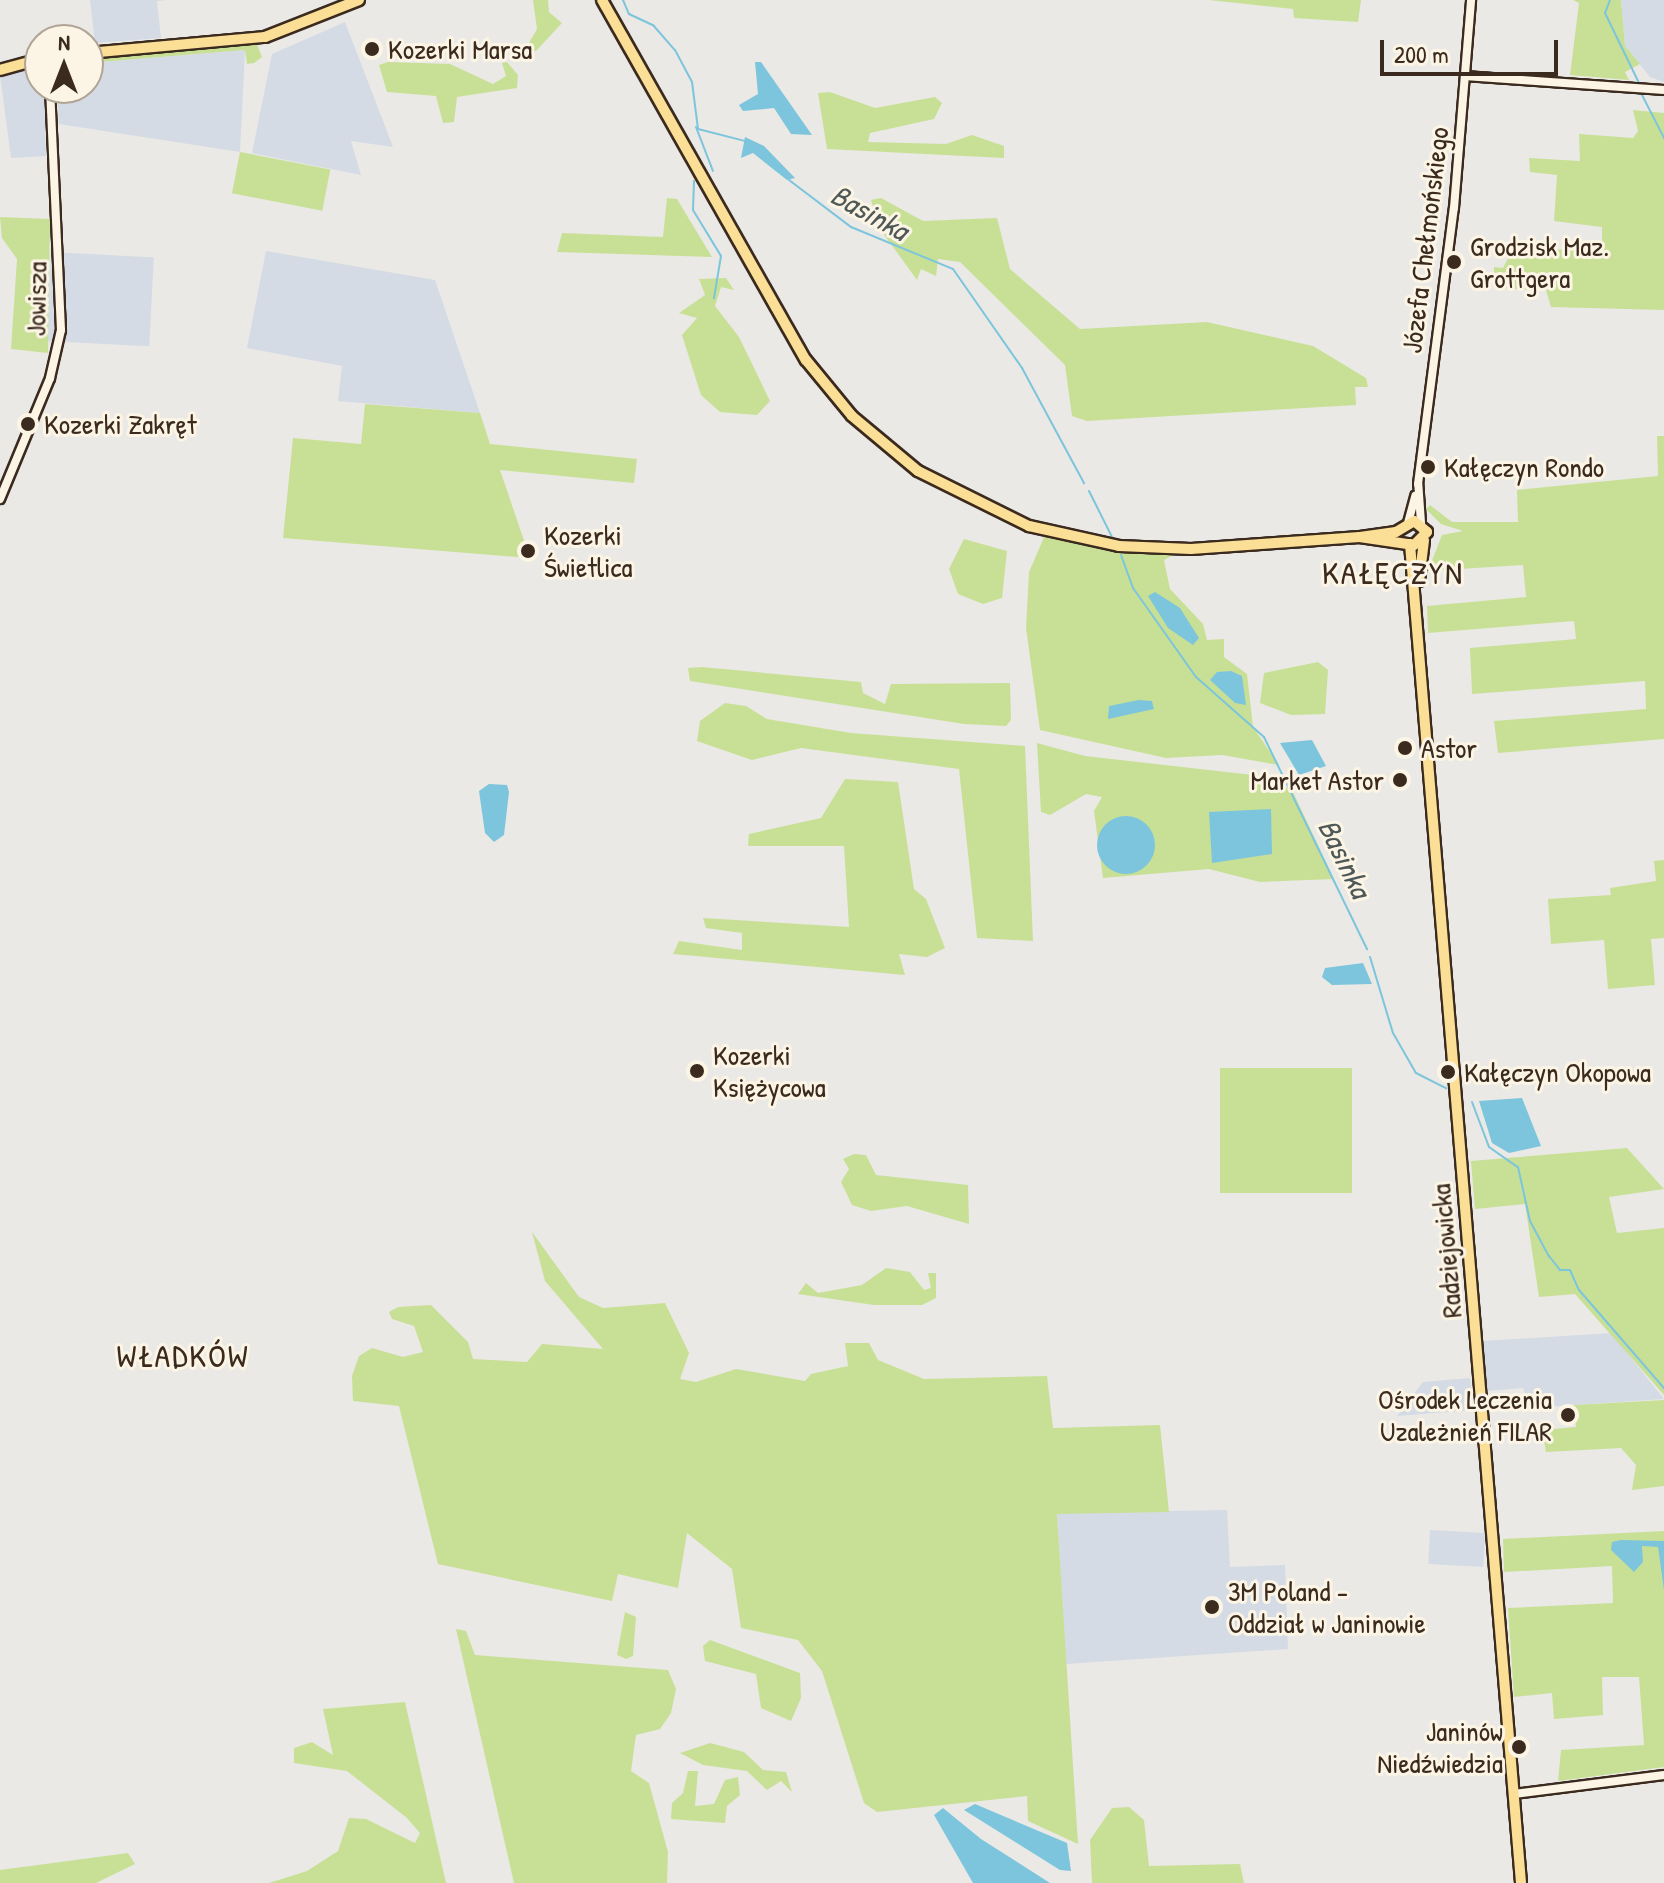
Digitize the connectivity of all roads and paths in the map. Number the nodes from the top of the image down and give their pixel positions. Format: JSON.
{"nodes":[{"id":1,"x":359,"y":0,"type":"edge"},
{"id":2,"x":602,"y":0,"type":"edge"},
{"id":3,"x":1471,"y":0,"type":"edge"},
{"id":4,"x":104,"y":52,"type":"edge"},
{"id":5,"x":24,"y":63,"type":"edge"},
{"id":6,"x":0,"y":70,"type":"edge"},
{"id":7,"x":1465,"y":76,"type":"junction"},
{"id":8,"x":1664,"y":90,"type":"edge"},
{"id":9,"x":51,"y":104,"type":"edge"},
{"id":10,"x":1418,"y":484,"type":"junction"},
{"id":11,"x":0,"y":499,"type":"edge"},
{"id":12,"x":1421,"y":523,"type":"junction"},
{"id":13,"x":1405,"y":526,"type":"junction"},
{"id":14,"x":1360,"y":537,"type":"junction"},
{"id":15,"x":1377,"y":539,"type":"junction"},
{"id":16,"x":1424,"y":540,"type":"junction"},
{"id":17,"x":1408,"y":543,"type":"junction"},
{"id":18,"x":1414,"y":578,"type":"junction"},
{"id":19,"x":1417,"y":615,"type":"junction"},
{"id":20,"x":1664,"y":1775,"type":"edge"},
{"id":21,"x":1514,"y":1794,"type":"junction"},
{"id":22,"x":1521,"y":1883,"type":"edge"}],
"edges":[{"from":1,"to":4,"type":"main road"},
{"from":2,"to":14,"type":"main road"},
{"from":3,"to":7,"type":"street","name":"Józefa Chełmońskiego"},
{"from":5,"to":6,"type":"main road"},
{"from":7,"to":8,"type":"street"},
{"from":7,"to":10,"type":"street","name":"Józefa Chełmońskiego"},
{"from":9,"to":11,"type":"street","name":"Jowisza"},
{"from":10,"to":12,"type":"street","name":"Józefa Chełmońskiego"},
{"from":10,"to":13,"type":"street","name":"Józefa Chełmońskiego"},
{"from":12,"to":13,"type":"main road"},
{"from":12,"to":16,"type":"main road","name":"Radziejowicka"},
{"from":13,"to":14,"type":"main road"},
{"from":13,"to":17,"type":"main road","name":"Radziejowicka"},
{"from":14,"to":15,"type":"main road"},
{"from":15,"to":17,"type":"main road"},
{"from":15,"to":18,"type":"main road"},
{"from":16,"to":17,"type":"main road"},
{"from":16,"to":19,"type":"main road","name":"Radziejowicka"},
{"from":17,"to":18,"type":"main road","name":"Radziejowicka"},
{"from":18,"to":19,"type":"main road","name":"Radziejowicka"},
{"from":19,"to":21,"type":"main road","name":"Radziejowicka"},
{"from":20,"to":21,"type":"street"},
{"from":21,"to":22,"type":"main road","name":"Radziejowicka"}]}
